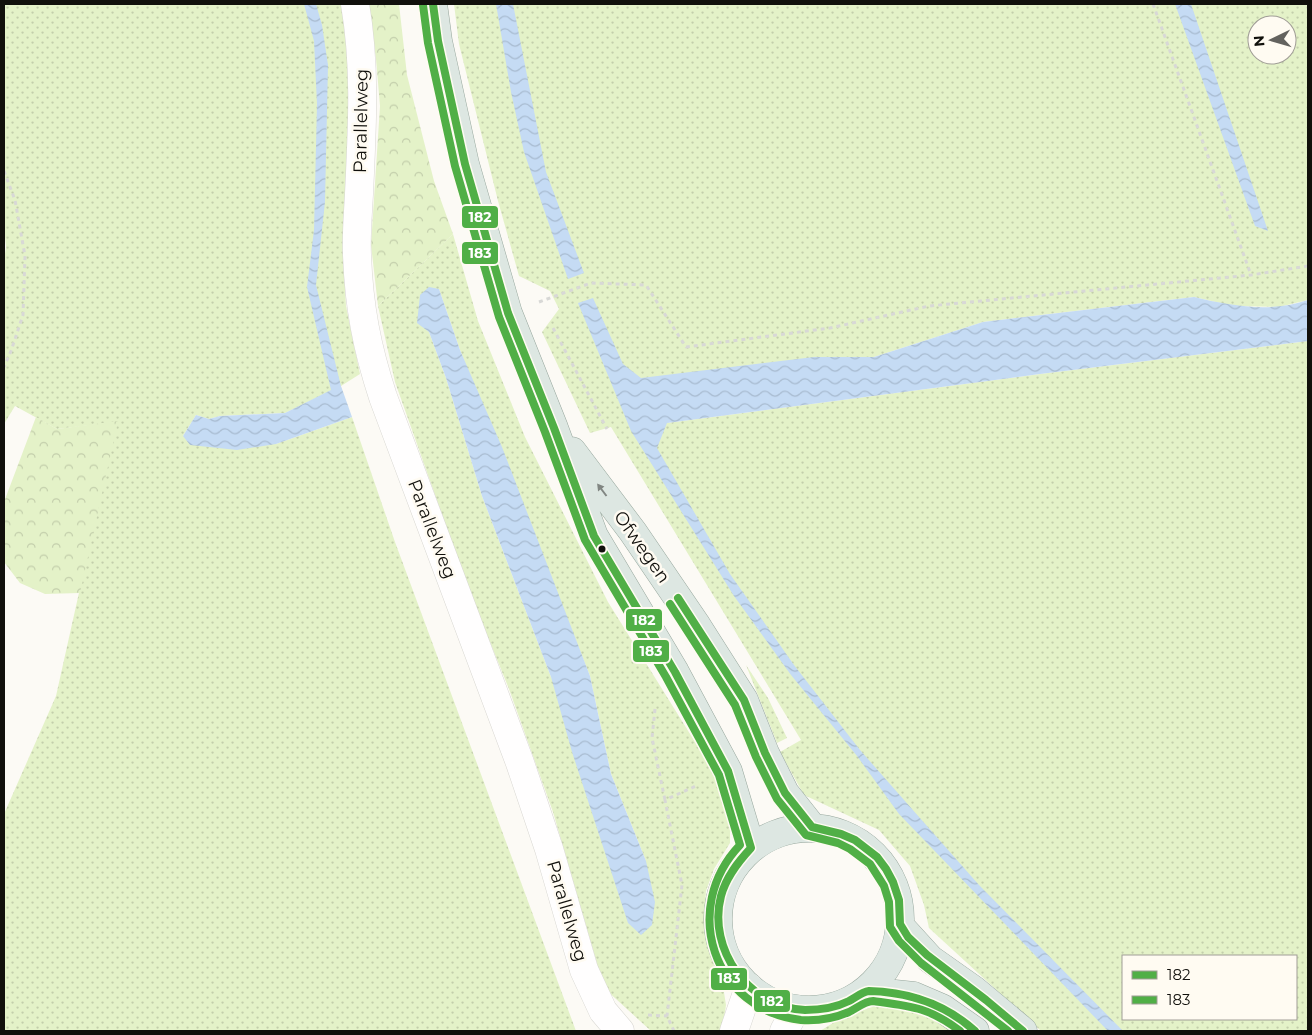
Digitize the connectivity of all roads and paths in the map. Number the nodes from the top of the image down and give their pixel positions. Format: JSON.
{"nodes":[{"id":1,"x":355,"y":4,"type":"edge"},
{"id":2,"x":433,"y":4,"type":"edge"},
{"id":3,"x":1154,"y":4,"type":"edge"},
{"id":4,"x":4,"y":171,"type":"edge"},
{"id":5,"x":1308,"y":266,"type":"edge"},
{"id":6,"x":1251,"y":274,"type":"junction"},
{"id":7,"x":543,"y":311,"type":"dead end"},
{"id":8,"x":552,"y":328,"type":"dead end"},
{"id":9,"x":4,"y":367,"type":"edge"},
{"id":10,"x":554,"y":428,"type":"junction"},
{"id":11,"x":607,"y":429,"type":"dead end"},
{"id":12,"x":655,"y":708,"type":"dead end"},
{"id":13,"x":665,"y":800,"type":"dead end"},
{"id":14,"x":812,"y":827,"type":"junction"},
{"id":15,"x":751,"y":848,"type":"junction"},
{"id":16,"x":900,"y":926,"type":"junction"},
{"id":17,"x":749,"y":987,"type":"junction"},
{"id":18,"x":866,"y":990,"type":"junction"},
{"id":19,"x":667,"y":1016,"type":"dead end"},
{"id":20,"x":790,"y":1020,"type":"edge"},
{"id":21,"x":620,"y":1031,"type":"edge"},
{"id":22,"x":674,"y":1031,"type":"edge"},
{"id":23,"x":734,"y":1031,"type":"edge"},
{"id":24,"x":975,"y":1031,"type":"edge"},
{"id":25,"x":1023,"y":1031,"type":"edge"}],
"edges":[{"from":1,"to":21,"type":"street","name":"Parallelweg"},
{"from":2,"to":10,"type":"main road","name":"Ofwegen"},
{"from":3,"to":6,"type":"path"},
{"from":4,"to":9,"type":"path"},
{"from":5,"to":6,"type":"path"},
{"from":6,"to":7,"type":"path"},
{"from":8,"to":11,"type":"path"},
{"from":14,"to":10,"type":"main road","name":"Ofwegen","one_way":true},
{"from":10,"to":15,"type":"main road","name":"Ofwegen"},
{"from":12,"to":13,"type":"path"},
{"from":14,"to":15,"type":"main road"},
{"from":14,"to":16,"type":"main road"},
{"from":15,"to":17,"type":"main road"},
{"from":16,"to":18,"type":"main road"},
{"from":16,"to":25,"type":"main road"},
{"from":17,"to":20,"type":"main road"},
{"from":17,"to":23,"type":"street"},
{"from":18,"to":20,"type":"main road"},
{"from":18,"to":24,"type":"main road"},
{"from":19,"to":22,"type":"path"}]}
